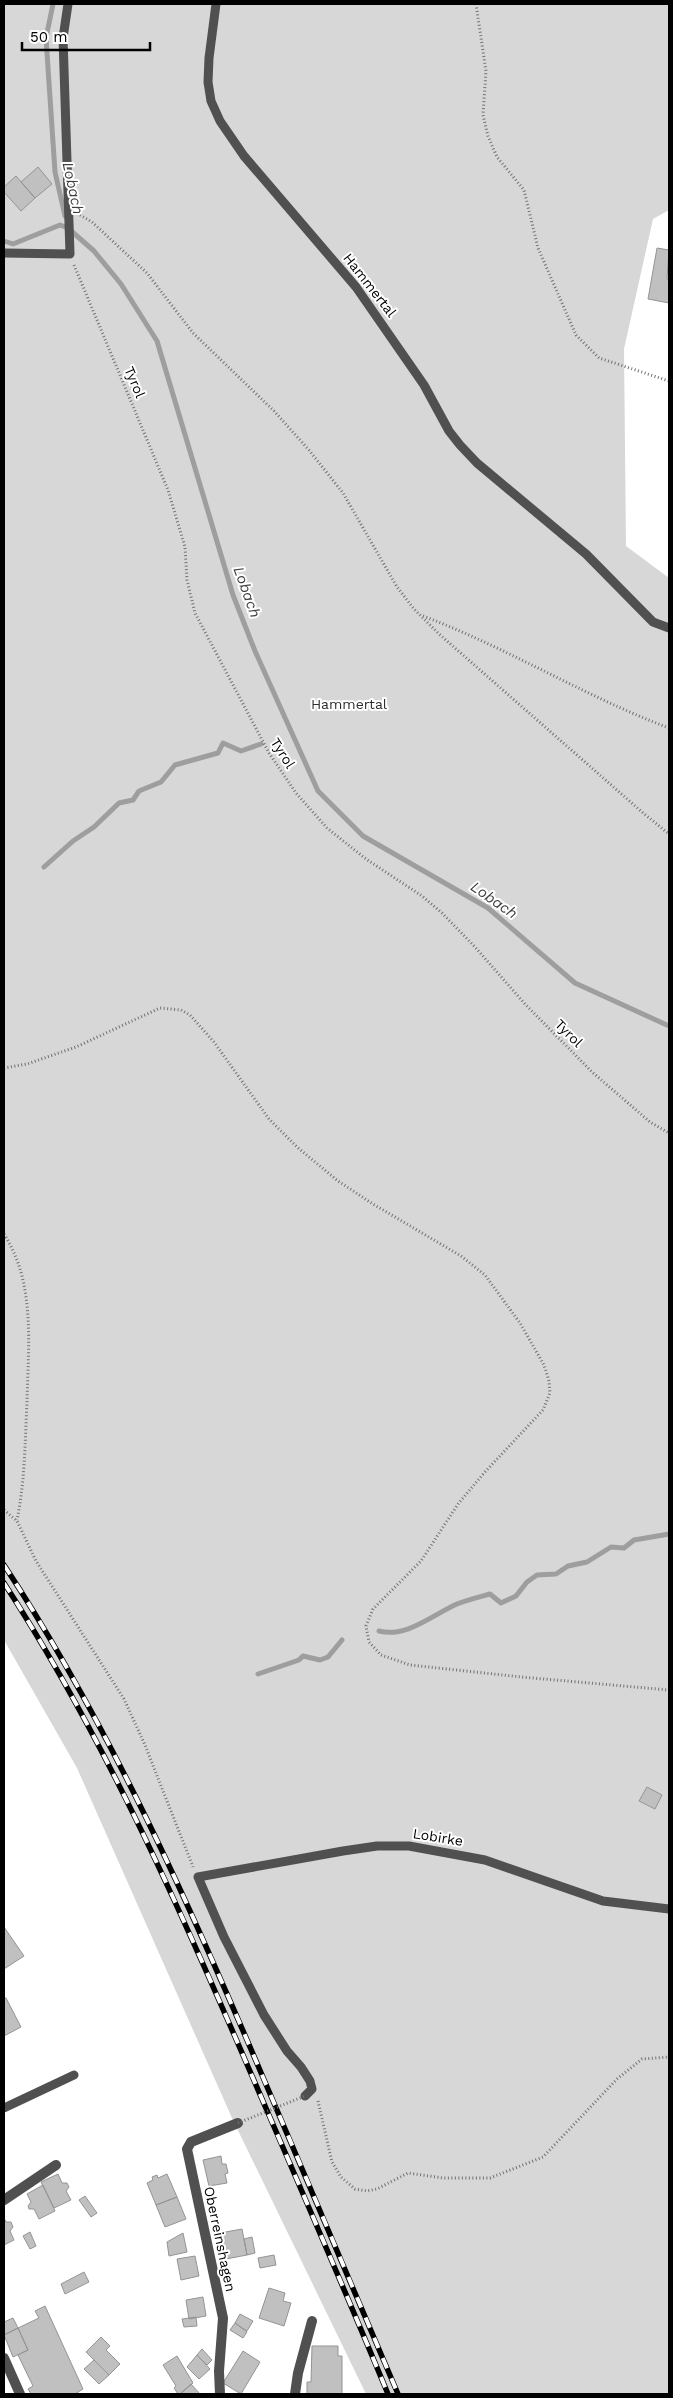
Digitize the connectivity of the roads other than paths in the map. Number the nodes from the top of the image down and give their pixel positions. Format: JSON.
{"nodes":[{"id":1,"x":68,"y":4,"type":"edge"},
{"id":2,"x":216,"y":4,"type":"edge"},
{"id":3,"x":4,"y":254,"type":"edge"},
{"id":4,"x":669,"y":628,"type":"edge"},
{"id":5,"x":669,"y":1909,"type":"edge"},
{"id":6,"x":74,"y":2075,"type":"dead end"},
{"id":7,"x":308,"y":2095,"type":"road end"},
{"id":8,"x":4,"y":2108,"type":"edge"},
{"id":9,"x":238,"y":2123,"type":"road end"},
{"id":10,"x":56,"y":2165,"type":"dead end"},
{"id":11,"x":4,"y":2200,"type":"edge"},
{"id":12,"x":312,"y":2321,"type":"dead end"},
{"id":13,"x":4,"y":2358,"type":"edge"},
{"id":14,"x":20,"y":2394,"type":"edge"},
{"id":15,"x":220,"y":2394,"type":"edge"},
{"id":16,"x":295,"y":2394,"type":"edge"}],
"edges":[{"from":1,"to":3,"type":"lane"},
{"from":2,"to":4,"type":"lane","name":"Hammertal"},
{"from":5,"to":7,"type":"lane","name":"Lobirke"},
{"from":6,"to":8,"type":"lane"},
{"from":9,"to":15,"type":"street","name":"Oberreinshagen"},
{"from":10,"to":11,"type":"street"},
{"from":12,"to":16,"type":"street"},
{"from":13,"to":14,"type":"street"}]}
